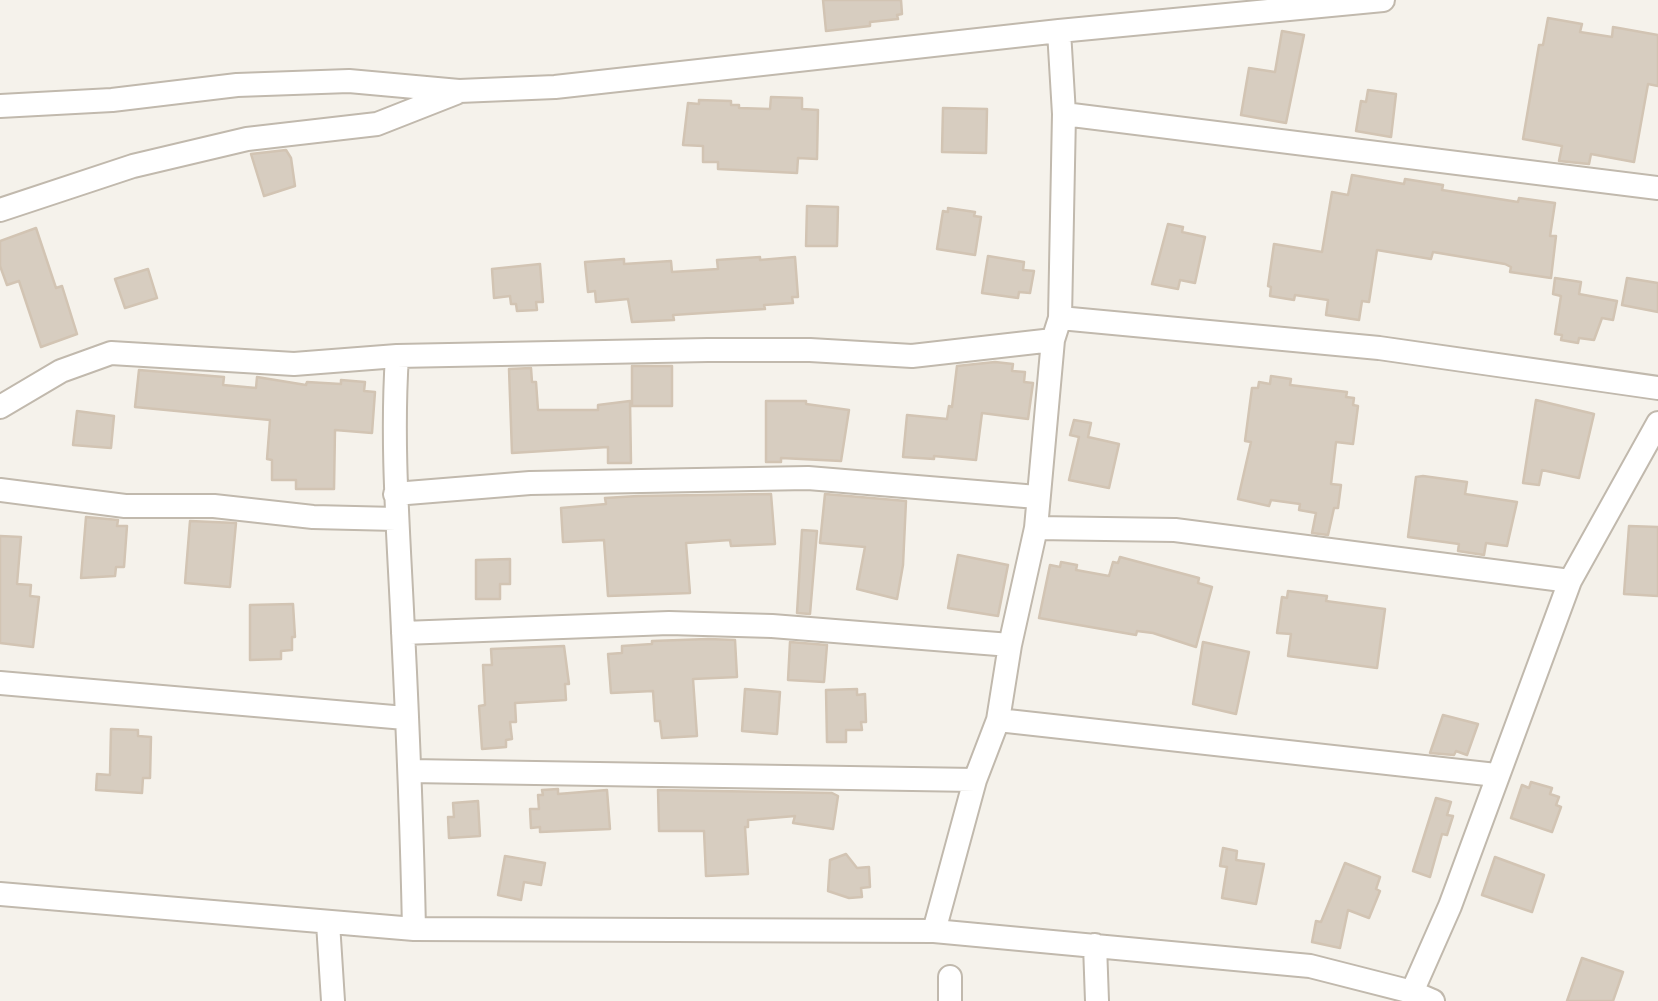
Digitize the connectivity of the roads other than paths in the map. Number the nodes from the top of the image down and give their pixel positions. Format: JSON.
{"nodes":[{"id":1,"x":1383,"y":0,"type":"edge"},
{"id":2,"x":1059,"y":31,"type":"junction"},
{"id":3,"x":459,"y":91,"type":"junction"},
{"id":4,"x":0,"y":106,"type":"edge"},
{"id":5,"x":1064,"y":114,"type":"junction"},
{"id":6,"x":1658,"y":188,"type":"edge"},
{"id":7,"x":0,"y":210,"type":"edge"},
{"id":8,"x":1057,"y":329,"type":"junction"},
{"id":9,"x":398,"y":356,"type":"junction"},
{"id":10,"x":1658,"y":388,"type":"edge"},
{"id":11,"x":0,"y":407,"type":"edge"},
{"id":12,"x":1658,"y":423,"type":"edge"},
{"id":13,"x":0,"y":490,"type":"edge"},
{"id":14,"x":395,"y":494,"type":"junction"},
{"id":15,"x":1038,"y":498,"type":"junction"},
{"id":16,"x":396,"y":519,"type":"junction"},
{"id":17,"x":1036,"y":528,"type":"junction"},
{"id":18,"x":1570,"y":581,"type":"junction"},
{"id":19,"x":403,"y":633,"type":"junction"},
{"id":20,"x":1010,"y":646,"type":"junction"},
{"id":21,"x":0,"y":682,"type":"edge"},
{"id":22,"x":404,"y":718,"type":"junction"},
{"id":23,"x":998,"y":720,"type":"junction"},
{"id":24,"x":410,"y":771,"type":"junction"},
{"id":25,"x":1496,"y":775,"type":"junction"},
{"id":26,"x":975,"y":780,"type":"junction"},
{"id":27,"x":0,"y":894,"type":"edge"},
{"id":28,"x":328,"y":923,"type":"junction"},
{"id":29,"x":414,"y":930,"type":"junction"},
{"id":30,"x":934,"y":930,"type":"junction"},
{"id":31,"x":1095,"y":945,"type":"junction"},
{"id":32,"x":1423,"y":997,"type":"edge"},
{"id":33,"x":333,"y":1001,"type":"edge"},
{"id":34,"x":1097,"y":1001,"type":"edge"}],
"edges":[{"from":1,"to":2,"type":"street"},
{"from":2,"to":3,"type":"street"},
{"from":2,"to":5,"type":"street"},
{"from":3,"to":4,"type":"street"},
{"from":3,"to":7,"type":"street"},
{"from":5,"to":6,"type":"street"},
{"from":5,"to":8,"type":"street"},
{"from":8,"to":9,"type":"street"},
{"from":8,"to":10,"type":"street"},
{"from":8,"to":15,"type":"street"},
{"from":9,"to":11,"type":"street"},
{"from":9,"to":14,"type":"street"},
{"from":12,"to":18,"type":"street"},
{"from":13,"to":16,"type":"street"},
{"from":14,"to":15,"type":"street"},
{"from":14,"to":16,"type":"street"},
{"from":15,"to":17,"type":"street"},
{"from":16,"to":19,"type":"street"},
{"from":17,"to":18,"type":"street"},
{"from":17,"to":20,"type":"street"},
{"from":18,"to":25,"type":"street"},
{"from":19,"to":20,"type":"street"},
{"from":19,"to":22,"type":"street"},
{"from":20,"to":23,"type":"street"},
{"from":21,"to":22,"type":"street"},
{"from":22,"to":24,"type":"street"},
{"from":23,"to":25,"type":"street"},
{"from":23,"to":26,"type":"street"},
{"from":24,"to":26,"type":"street"},
{"from":24,"to":29,"type":"street"},
{"from":25,"to":32,"type":"street"},
{"from":26,"to":30,"type":"street"},
{"from":27,"to":28,"type":"street"},
{"from":28,"to":29,"type":"street"},
{"from":28,"to":33,"type":"street"},
{"from":29,"to":30,"type":"street"},
{"from":30,"to":31,"type":"street"},
{"from":31,"to":32,"type":"street"},
{"from":31,"to":34,"type":"street"}]}
